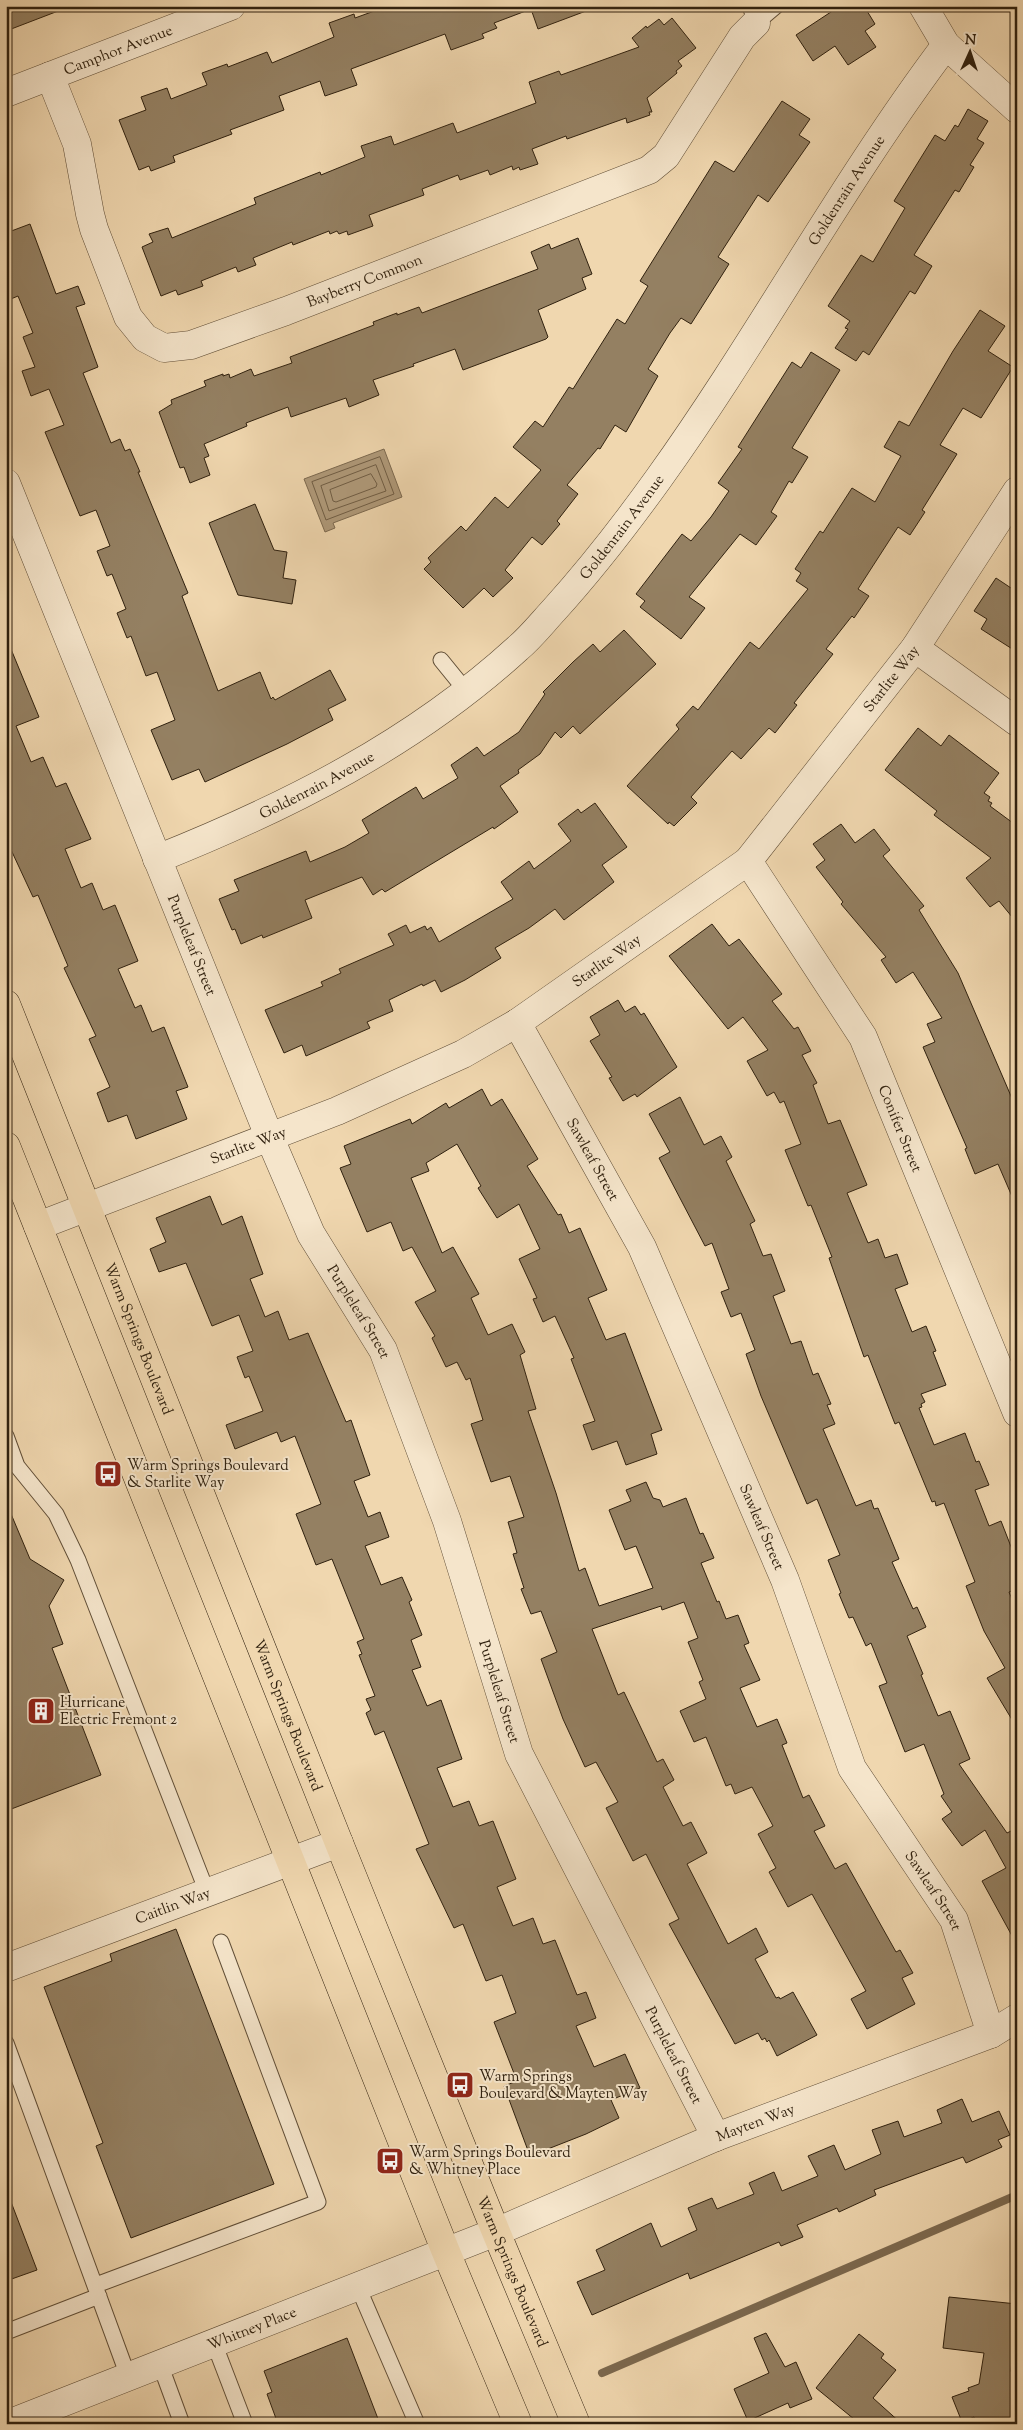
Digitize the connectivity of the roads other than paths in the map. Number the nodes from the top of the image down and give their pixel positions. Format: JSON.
{"nodes":[{"id":1,"x":231,"y":6,"type":"edge"},
{"id":2,"x":776,"y":6,"type":"edge"},
{"id":3,"x":923,"y":6,"type":"edge"},
{"id":4,"x":753,"y":15,"type":"edge"},
{"id":5,"x":946,"y":45,"type":"junction"},
{"id":6,"x":50,"y":76,"type":"junction"},
{"id":7,"x":6,"y":93,"type":"edge"},
{"id":8,"x":1017,"y":109,"type":"edge"},
{"id":9,"x":6,"y":483,"type":"edge"},
{"id":10,"x":1017,"y":491,"type":"edge"},
{"id":11,"x":915,"y":648,"type":"junction"},
{"id":12,"x":441,"y":660,"type":"dead end"},
{"id":13,"x":467,"y":692,"type":"junction"},
{"id":14,"x":1017,"y":722,"type":"edge"},
{"id":15,"x":157,"y":859,"type":"junction"},
{"id":16,"x":748,"y":862,"type":"junction"},
{"id":17,"x":6,"y":1004,"type":"edge"},
{"id":18,"x":517,"y":1023,"type":"junction"},
{"id":19,"x":269,"y":1136,"type":"junction"},
{"id":20,"x":6,"y":1146,"type":"edge"},
{"id":21,"x":88,"y":1207,"type":"junction"},
{"id":22,"x":38,"y":1226,"type":"junction"},
{"id":23,"x":1017,"y":1413,"type":"edge"},
{"id":24,"x":6,"y":1436,"type":"edge"},
{"id":25,"x":339,"y":1842,"type":"junction"},
{"id":26,"x":291,"y":1860,"type":"junction"},
{"id":27,"x":206,"y":1892,"type":"junction"},
{"id":28,"x":221,"y":1942,"type":"dead end"},
{"id":29,"x":6,"y":1968,"type":"edge"},
{"id":30,"x":1017,"y":2018,"type":"edge"},
{"id":31,"x":991,"y":2034,"type":"junction"},
{"id":32,"x":6,"y":2043,"type":"edge"},
{"id":33,"x":716,"y":2137,"type":"junction"},
{"id":34,"x":496,"y":2232,"type":"junction"},
{"id":35,"x":446,"y":2252,"type":"junction"},
{"id":36,"x":358,"y":2287,"type":"junction"},
{"id":37,"x":98,"y":2290,"type":"junction"},
{"id":38,"x":6,"y":2332,"type":"edge"},
{"id":39,"x":214,"y":2343,"type":"junction"},
{"id":40,"x":160,"y":2364,"type":"junction"},
{"id":41,"x":128,"y":2376,"type":"junction"},
{"id":42,"x":8,"y":2424,"type":"edge"},
{"id":43,"x":182,"y":2424,"type":"edge"},
{"id":44,"x":245,"y":2424,"type":"edge"},
{"id":45,"x":417,"y":2424,"type":"edge"},
{"id":46,"x":518,"y":2424,"type":"edge"},
{"id":47,"x":576,"y":2424,"type":"edge"}],
"edges":[{"from":1,"to":6,"type":"street","name":"Camphor Avenue"},
{"from":2,"to":4,"type":"lane","name":"Bayberry Common"},
{"from":3,"to":5,"type":"street"},
{"from":4,"to":6,"type":"street","name":"Bayberry Common"},
{"from":5,"to":8,"type":"street"},
{"from":5,"to":13,"type":"street","name":"Goldenrain Avenue"},
{"from":6,"to":7,"type":"street","name":"Camphor Avenue"},
{"from":9,"to":15,"type":"street","name":"Purpleleaf Street"},
{"from":10,"to":11,"type":"street","name":"Starlite Way"},
{"from":11,"to":14,"type":"street"},
{"from":11,"to":16,"type":"street","name":"Starlite Way"},
{"from":12,"to":13,"type":"lane"},
{"from":13,"to":15,"type":"street","name":"Goldenrain Avenue"},
{"from":15,"to":19,"type":"street","name":"Purpleleaf Street"},
{"from":16,"to":18,"type":"street","name":"Starlite Way"},
{"from":16,"to":23,"type":"street","name":"Conifer Street"},
{"from":17,"to":21,"type":"main road","name":"Warm Springs Boulevard"},
{"from":18,"to":19,"type":"street","name":"Starlite Way"},
{"from":18,"to":31,"type":"street","name":"Sawleaf Street"},
{"from":19,"to":21,"type":"street","name":"Starlite Way"},
{"from":19,"to":33,"type":"street","name":"Purpleleaf Street"},
{"from":20,"to":22,"type":"main road"},
{"from":21,"to":22,"type":"street","name":"Starlite Way"},
{"from":21,"to":25,"type":"main road","name":"Warm Springs Boulevard"},
{"from":22,"to":26,"type":"main road"},
{"from":24,"to":27,"type":"lane"},
{"from":25,"to":26,"type":"street","name":"Caitlin Way"},
{"from":25,"to":34,"type":"main road","name":"Warm Springs Boulevard"},
{"from":26,"to":27,"type":"street","name":"Caitlin Way"},
{"from":26,"to":35,"type":"main road"},
{"from":27,"to":29,"type":"street","name":"Caitlin Way"},
{"from":28,"to":37,"type":"lane"},
{"from":30,"to":31,"type":"street","name":"Mayten Way"},
{"from":31,"to":33,"type":"street","name":"Mayten Way"},
{"from":32,"to":37,"type":"lane"},
{"from":33,"to":34,"type":"street","name":"Mayten Way"},
{"from":34,"to":35,"type":"street","name":"Whitney Place"},
{"from":34,"to":47,"type":"main road","name":"Warm Springs Boulevard"},
{"from":35,"to":36,"type":"street","name":"Whitney Place"},
{"from":35,"to":46,"type":"main road"},
{"from":36,"to":39,"type":"street","name":"Whitney Place"},
{"from":36,"to":45,"type":"lane"},
{"from":37,"to":38,"type":"lane"},
{"from":37,"to":41,"type":"lane"},
{"from":39,"to":40,"type":"street","name":"Whitney Place"},
{"from":39,"to":44,"type":"lane"},
{"from":40,"to":41,"type":"street","name":"Whitney Place"},
{"from":40,"to":43,"type":"lane"},
{"from":41,"to":42,"type":"street","name":"Whitney Place"}]}
